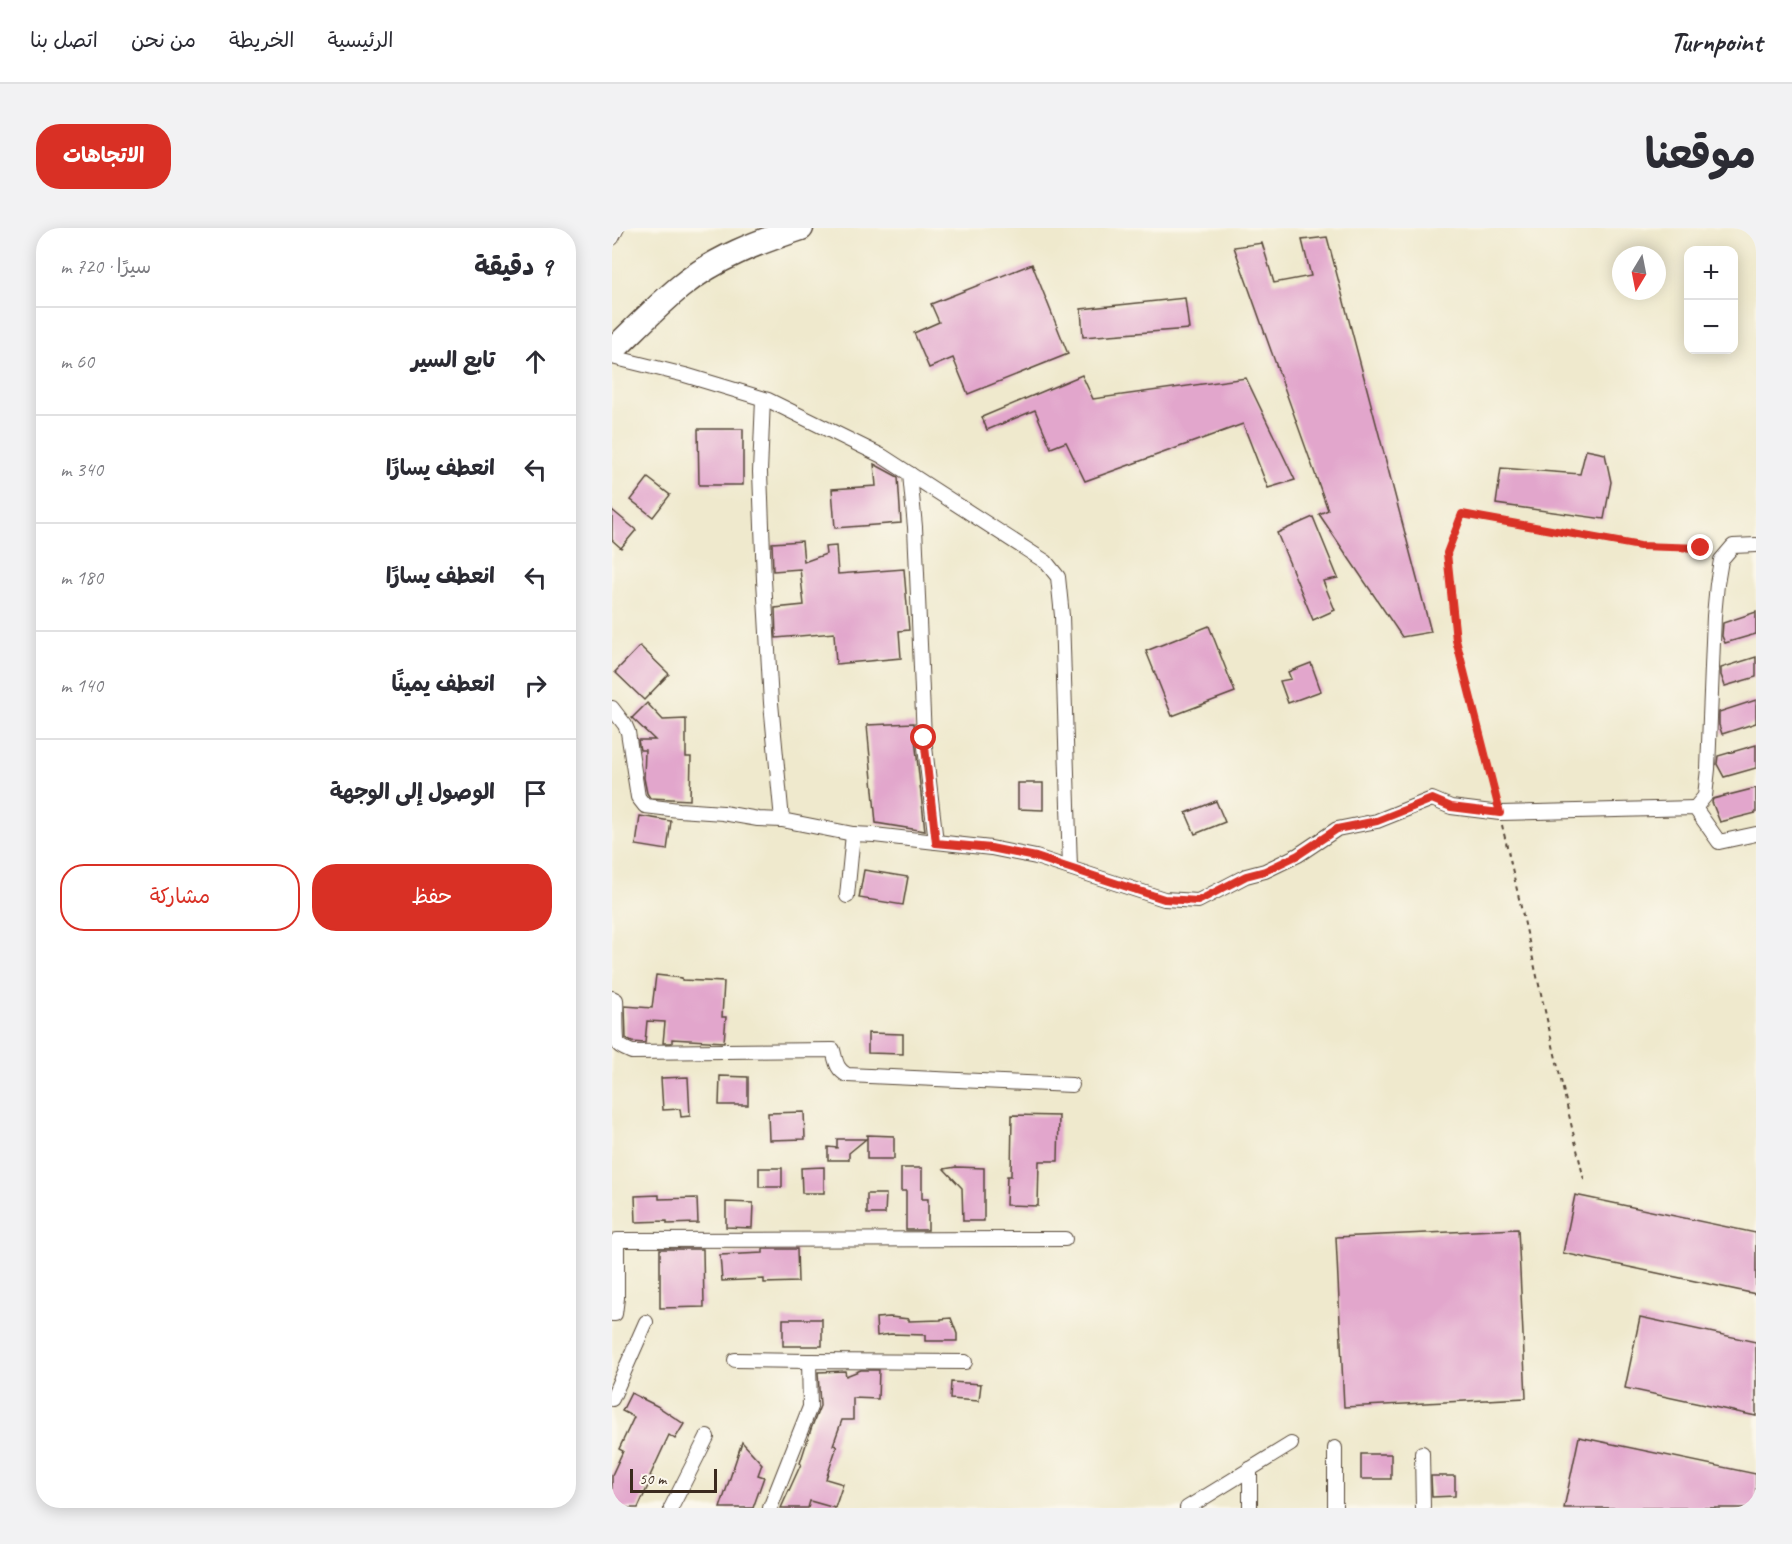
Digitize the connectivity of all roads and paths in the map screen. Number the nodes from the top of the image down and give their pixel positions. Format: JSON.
{"nodes":[{"id":1,"x":616,"y":228,"type":"edge"},
{"id":2,"x":801,"y":228,"type":"edge"},
{"id":3,"x":612,"y":238,"type":"edge"},
{"id":4,"x":612,"y":351,"type":"edge"},
{"id":5,"x":612,"y":357,"type":"edge"},
{"id":6,"x":763,"y":399,"type":"junction"},
{"id":7,"x":910,"y":474,"type":"junction"},
{"id":8,"x":1756,"y":544,"type":"edge"},
{"id":9,"x":1721,"y":560,"type":"junction"},
{"id":10,"x":612,"y":708,"type":"edge"},
{"id":11,"x":1695,"y":808,"type":"junction"},
{"id":12,"x":1500,"y":813,"type":"junction"},
{"id":13,"x":782,"y":820,"type":"junction"},
{"id":14,"x":853,"y":834,"type":"junction"},
{"id":15,"x":1756,"y":834,"type":"edge"},
{"id":16,"x":936,"y":843,"type":"junction"},
{"id":17,"x":1070,"y":868,"type":"junction"},
{"id":18,"x":847,"y":896,"type":"dead end"},
{"id":19,"x":612,"y":998,"type":"edge"},
{"id":20,"x":1072,"y":1085,"type":"dead end"},
{"id":21,"x":1585,"y":1184,"type":"dead end"},
{"id":22,"x":1065,"y":1239,"type":"dead end"},
{"id":23,"x":612,"y":1314,"type":"edge"},
{"id":24,"x":646,"y":1322,"type":"dead end"},
{"id":25,"x":735,"y":1360,"type":"dead end"},
{"id":26,"x":809,"y":1361,"type":"junction"},
{"id":27,"x":965,"y":1362,"type":"dead end"},
{"id":28,"x":612,"y":1399,"type":"edge"},
{"id":29,"x":707,"y":1437,"type":"dead end"},
{"id":30,"x":1291,"y":1444,"type":"dead end"},
{"id":31,"x":1335,"y":1448,"type":"dead end"},
{"id":32,"x":1422,"y":1453,"type":"dead end"},
{"id":33,"x":1250,"y":1469,"type":"junction"},
{"id":34,"x":671,"y":1508,"type":"edge"},
{"id":35,"x":770,"y":1508,"type":"edge"},
{"id":36,"x":1187,"y":1508,"type":"edge"},
{"id":37,"x":1250,"y":1508,"type":"edge"},
{"id":38,"x":1335,"y":1508,"type":"edge"},
{"id":39,"x":1423,"y":1508,"type":"edge"}],
"edges":[{"from":1,"to":3,"type":"street"},
{"from":2,"to":4,"type":"highway"},
{"from":5,"to":6,"type":"street"},
{"from":6,"to":7,"type":"street"},
{"from":6,"to":13,"type":"street"},
{"from":7,"to":16,"type":"street"},
{"from":7,"to":17,"type":"street"},
{"from":8,"to":9,"type":"street"},
{"from":9,"to":11,"type":"street"},
{"from":9,"to":12,"type":"path"},
{"from":10,"to":13,"type":"street"},
{"from":11,"to":12,"type":"street"},
{"from":11,"to":15,"type":"street"},
{"from":12,"to":17,"type":"street"},
{"from":12,"to":21,"type":"path"},
{"from":13,"to":14,"type":"street"},
{"from":14,"to":16,"type":"street"},
{"from":14,"to":18,"type":"street"},
{"from":16,"to":17,"type":"street"},
{"from":19,"to":20,"type":"street"},
{"from":22,"to":23,"type":"street"},
{"from":24,"to":28,"type":"street"},
{"from":25,"to":26,"type":"street"},
{"from":26,"to":27,"type":"street"},
{"from":26,"to":35,"type":"street"},
{"from":29,"to":34,"type":"street"},
{"from":30,"to":33,"type":"street"},
{"from":31,"to":38,"type":"street"},
{"from":32,"to":39,"type":"street"},
{"from":33,"to":36,"type":"street"},
{"from":33,"to":37,"type":"street"}]}
